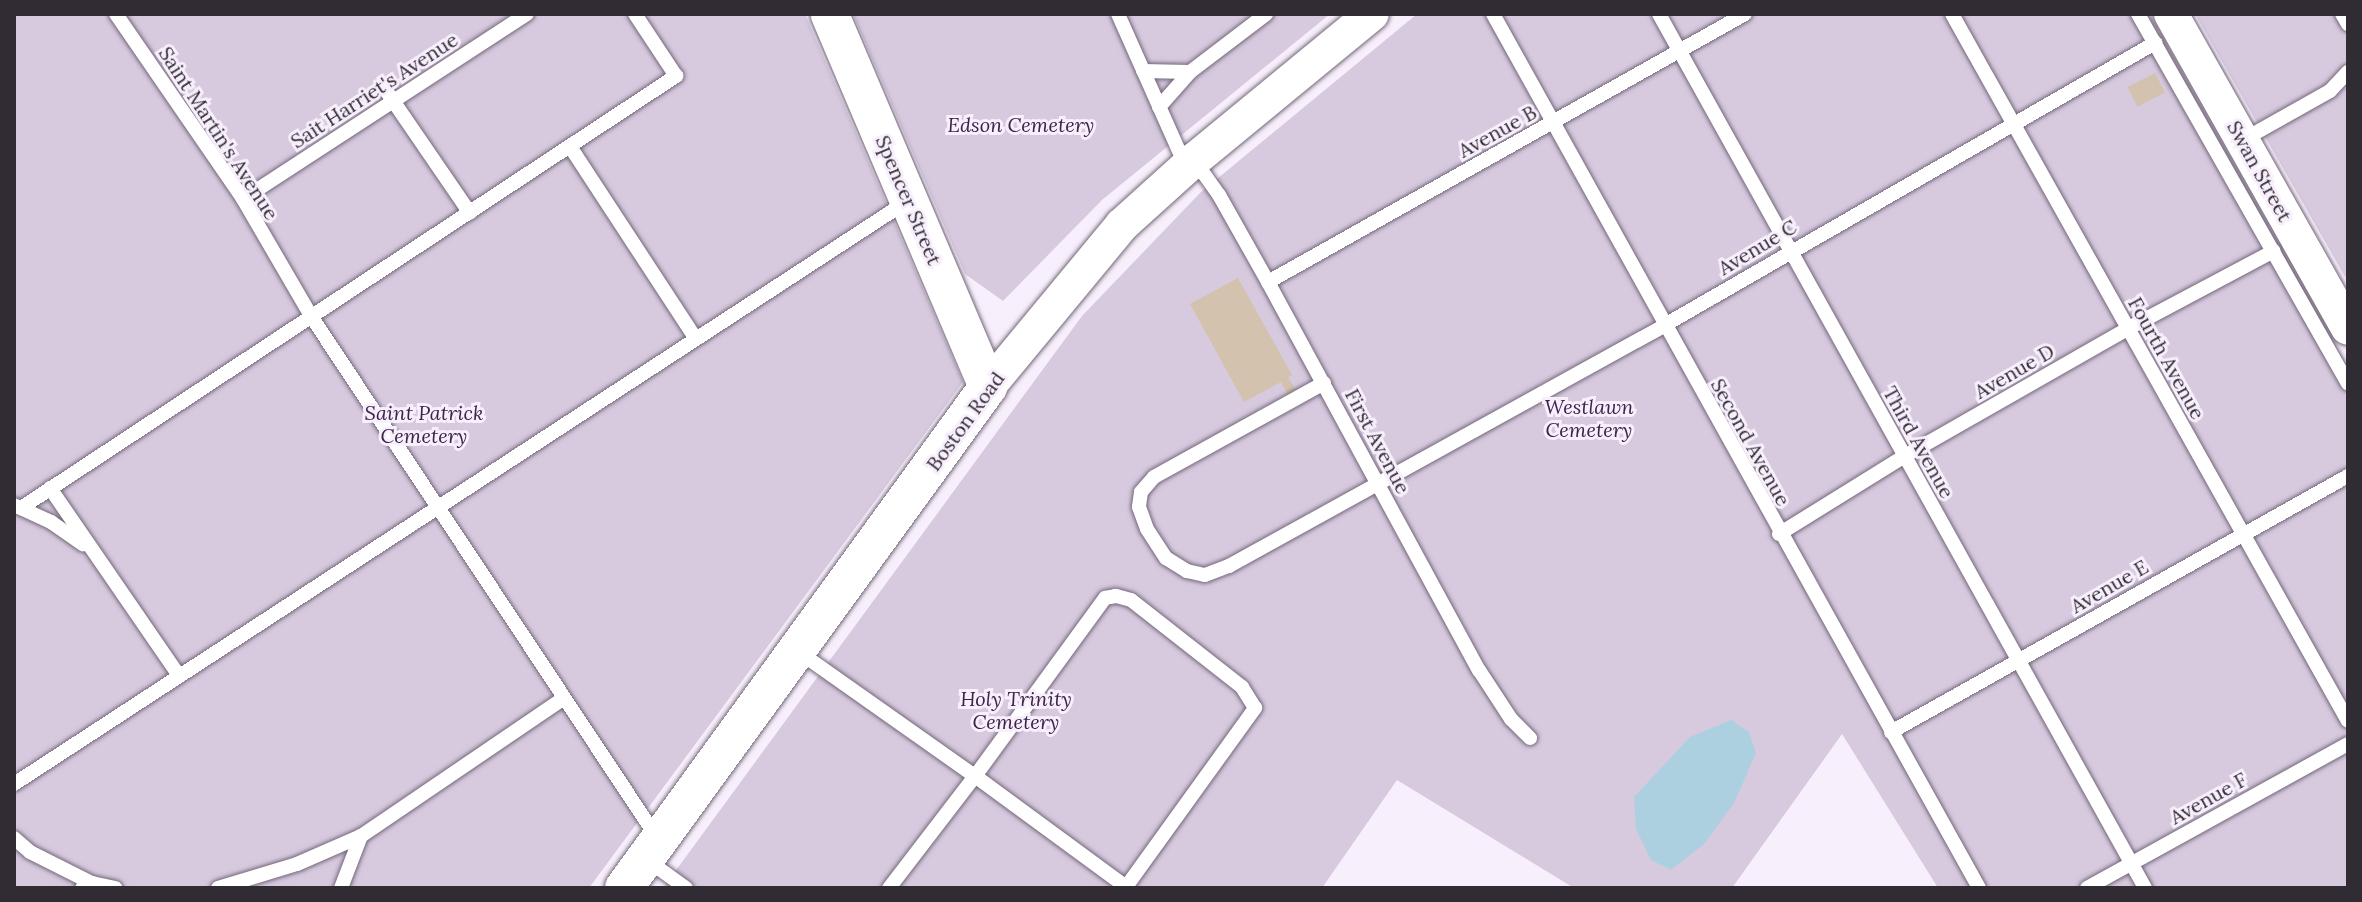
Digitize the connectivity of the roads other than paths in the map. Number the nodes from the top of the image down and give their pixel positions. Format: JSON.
{"nodes":[{"id":1,"x":116,"y":14,"type":"edge"},
{"id":2,"x":527,"y":14,"type":"edge"},
{"id":3,"x":635,"y":14,"type":"edge"},
{"id":4,"x":830,"y":14,"type":"edge"},
{"id":5,"x":1118,"y":14,"type":"edge"},
{"id":6,"x":1266,"y":14,"type":"edge"},
{"id":7,"x":1372,"y":14,"type":"edge"},
{"id":8,"x":1493,"y":14,"type":"edge"},
{"id":9,"x":1659,"y":14,"type":"edge"},
{"id":10,"x":1745,"y":14,"type":"edge"},
{"id":11,"x":1952,"y":14,"type":"edge"},
{"id":12,"x":2138,"y":14,"type":"edge"},
{"id":13,"x":2171,"y":14,"type":"edge"},
{"id":14,"x":2342,"y":14,"type":"edge"},
{"id":15,"x":2348,"y":24,"type":"edge"},
{"id":16,"x":2155,"y":43,"type":"junction"},
{"id":17,"x":1680,"y":53,"type":"junction"},
{"id":18,"x":1143,"y":71,"type":"junction"},
{"id":19,"x":1190,"y":72,"type":"junction"},
{"id":20,"x":2348,"y":72,"type":"edge"},
{"id":21,"x":389,"y":95,"type":"junction"},
{"id":22,"x":1159,"y":107,"type":"junction"},
{"id":23,"x":2014,"y":123,"type":"junction"},
{"id":24,"x":1551,"y":124,"type":"junction"},
{"id":25,"x":2242,"y":140,"type":"junction"},
{"id":26,"x":571,"y":148,"type":"junction"},
{"id":27,"x":1190,"y":163,"type":"junction"},
{"id":28,"x":243,"y":199,"type":"junction"},
{"id":29,"x":910,"y":200,"type":"junction"},
{"id":30,"x":470,"y":213,"type":"junction"},
{"id":31,"x":1790,"y":250,"type":"junction"},
{"id":32,"x":2274,"y":251,"type":"junction"},
{"id":33,"x":1268,"y":282,"type":"junction"},
{"id":34,"x":311,"y":316,"type":"junction"},
{"id":35,"x":1663,"y":326,"type":"junction"},
{"id":36,"x":2348,"y":328,"type":"edge"},
{"id":37,"x":2127,"y":329,"type":"junction"},
{"id":38,"x":696,"y":339,"type":"junction"},
{"id":39,"x":1324,"y":383,"type":"junction"},
{"id":40,"x":2348,"y":384,"type":"edge"},
{"id":41,"x":988,"y":387,"type":"junction"},
{"id":42,"x":1903,"y":457,"type":"junction"},
{"id":43,"x":2348,"y":476,"type":"edge"},
{"id":44,"x":1377,"y":483,"type":"junction"},
{"id":45,"x":50,"y":488,"type":"junction"},
{"id":46,"x":17,"y":506,"type":"edge"},
{"id":47,"x":438,"y":508,"type":"junction"},
{"id":48,"x":2242,"y":532,"type":"junction"},
{"id":49,"x":1779,"y":534,"type":"junction"},
{"id":50,"x":100,"y":561,"type":"junction"},
{"id":51,"x":799,"y":652,"type":"junction"},
{"id":52,"x":2020,"y":660,"type":"junction"},
{"id":53,"x":179,"y":676,"type":"junction"},
{"id":54,"x":564,"y":698,"type":"junction"},
{"id":55,"x":2348,"y":721,"type":"edge"},
{"id":56,"x":1891,"y":732,"type":"junction"},
{"id":57,"x":1530,"y":738,"type":"dead end"},
{"id":58,"x":2348,"y":744,"type":"edge"},
{"id":59,"x":975,"y":776,"type":"junction"},
{"id":60,"x":14,"y":784,"type":"edge"},
{"id":61,"x":361,"y":836,"type":"junction"},
{"id":62,"x":14,"y":838,"type":"edge"},
{"id":63,"x":643,"y":862,"type":"edge"},
{"id":64,"x":2132,"y":862,"type":"junction"},
{"id":65,"x":87,"y":886,"type":"edge"},
{"id":66,"x":1126,"y":887,"type":"edge"},
{"id":67,"x":115,"y":888,"type":"edge"},
{"id":68,"x":218,"y":888,"type":"edge"},
{"id":69,"x":341,"y":888,"type":"edge"},
{"id":70,"x":686,"y":888,"type":"edge"},
{"id":71,"x":889,"y":888,"type":"edge"},
{"id":72,"x":1979,"y":888,"type":"edge"},
{"id":73,"x":2087,"y":888,"type":"edge"},
{"id":74,"x":2145,"y":888,"type":"edge"}],
"edges":[{"from":1,"to":28,"type":"lane","name":"Saint Martin's Avenue"},
{"from":2,"to":21,"type":"lane","name":"Sait Harriet's Avenue"},
{"from":3,"to":26,"type":"lane"},
{"from":4,"to":29,"type":"main road","name":"Spencer Street"},
{"from":5,"to":18,"type":"lane","name":"First Avenue"},
{"from":6,"to":19,"type":"lane"},
{"from":7,"to":27,"type":"street","name":"Boston Road"},
{"from":8,"to":24,"type":"lane","name":"Second Avenue"},
{"from":9,"to":17,"type":"lane","name":"Third Avenue"},
{"from":10,"to":17,"type":"lane","name":"Avenue B"},
{"from":11,"to":23,"type":"lane","name":"Fourth Avenue"},
{"from":12,"to":16,"type":"lane"},
{"from":13,"to":25,"type":"street","name":"Swan Street"},
{"from":14,"to":15,"type":"lane"},
{"from":16,"to":23,"type":"lane","name":"Avenue C"},
{"from":16,"to":32,"type":"lane"},
{"from":17,"to":24,"type":"lane","name":"Avenue B"},
{"from":17,"to":31,"type":"lane","name":"Third Avenue"},
{"from":18,"to":19,"type":"lane"},
{"from":18,"to":22,"type":"lane","name":"First Avenue"},
{"from":19,"to":22,"type":"lane"},
{"from":20,"to":25,"type":"lane"},
{"from":21,"to":28,"type":"lane","name":"Sait Harriet's Avenue"},
{"from":21,"to":30,"type":"lane"},
{"from":22,"to":27,"type":"lane","name":"First Avenue"},
{"from":23,"to":31,"type":"lane","name":"Avenue C"},
{"from":23,"to":37,"type":"lane","name":"Fourth Avenue"},
{"from":24,"to":33,"type":"lane","name":"Avenue B"},
{"from":24,"to":35,"type":"lane","name":"Second Avenue"},
{"from":25,"to":36,"type":"street","name":"Swan Street"},
{"from":26,"to":30,"type":"lane"},
{"from":26,"to":38,"type":"lane"},
{"from":27,"to":33,"type":"lane","name":"First Avenue"},
{"from":27,"to":41,"type":"street","name":"Boston Road"},
{"from":28,"to":34,"type":"lane","name":"Saint Martin's Avenue"},
{"from":29,"to":38,"type":"lane"},
{"from":29,"to":41,"type":"main road","name":"Spencer Street"},
{"from":30,"to":34,"type":"lane"},
{"from":31,"to":35,"type":"lane","name":"Avenue C"},
{"from":31,"to":42,"type":"lane","name":"Third Avenue"},
{"from":32,"to":37,"type":"lane","name":"Avenue D"},
{"from":32,"to":40,"type":"lane"},
{"from":33,"to":39,"type":"lane","name":"First Avenue"},
{"from":34,"to":45,"type":"lane"},
{"from":34,"to":47,"type":"lane","name":"Saint Martin's Avenue"},
{"from":35,"to":44,"type":"lane","name":"Avenue C"},
{"from":35,"to":49,"type":"lane","name":"Second Avenue"},
{"from":37,"to":42,"type":"lane","name":"Avenue D"},
{"from":37,"to":48,"type":"lane","name":"Fourth Avenue"},
{"from":38,"to":47,"type":"lane"},
{"from":39,"to":44,"type":"lane","name":"First Avenue"},
{"from":39,"to":44,"type":"lane","name":"Avenue C"},
{"from":41,"to":51,"type":"main road","name":"Boston Road"},
{"from":42,"to":49,"type":"lane","name":"Avenue D"},
{"from":42,"to":52,"type":"lane","name":"Third Avenue"},
{"from":43,"to":48,"type":"lane","name":"Avenue E"},
{"from":44,"to":57,"type":"lane","name":"First Avenue"},
{"from":45,"to":46,"type":"lane"},
{"from":45,"to":50,"type":"lane"},
{"from":46,"to":50,"type":"lane"},
{"from":47,"to":53,"type":"lane"},
{"from":47,"to":54,"type":"lane","name":"Saint Martin's Avenue"},
{"from":48,"to":52,"type":"lane","name":"Avenue E"},
{"from":48,"to":55,"type":"lane","name":"Fourth Avenue"},
{"from":49,"to":56,"type":"lane","name":"Second Avenue"},
{"from":50,"to":53,"type":"lane"},
{"from":51,"to":59,"type":"lane"},
{"from":51,"to":63,"type":"main road","name":"Boston Road"},
{"from":52,"to":56,"type":"lane","name":"Avenue E"},
{"from":52,"to":64,"type":"lane","name":"Third Avenue"},
{"from":53,"to":60,"type":"lane"},
{"from":54,"to":61,"type":"lane"},
{"from":54,"to":63,"type":"lane","name":"Saint Martin's Avenue"},
{"from":56,"to":72,"type":"lane","name":"Second Avenue"},
{"from":58,"to":64,"type":"lane","name":"Avenue F"},
{"from":59,"to":66,"type":"lane"},
{"from":59,"to":66,"type":"lane"},
{"from":59,"to":71,"type":"lane"},
{"from":61,"to":68,"type":"lane"},
{"from":61,"to":69,"type":"lane"},
{"from":62,"to":65,"type":"lane"},
{"from":63,"to":70,"type":"lane"},
{"from":64,"to":73,"type":"lane","name":"Avenue F"},
{"from":64,"to":74,"type":"lane","name":"Third Avenue"},
{"from":65,"to":67,"type":"lane"}]}
